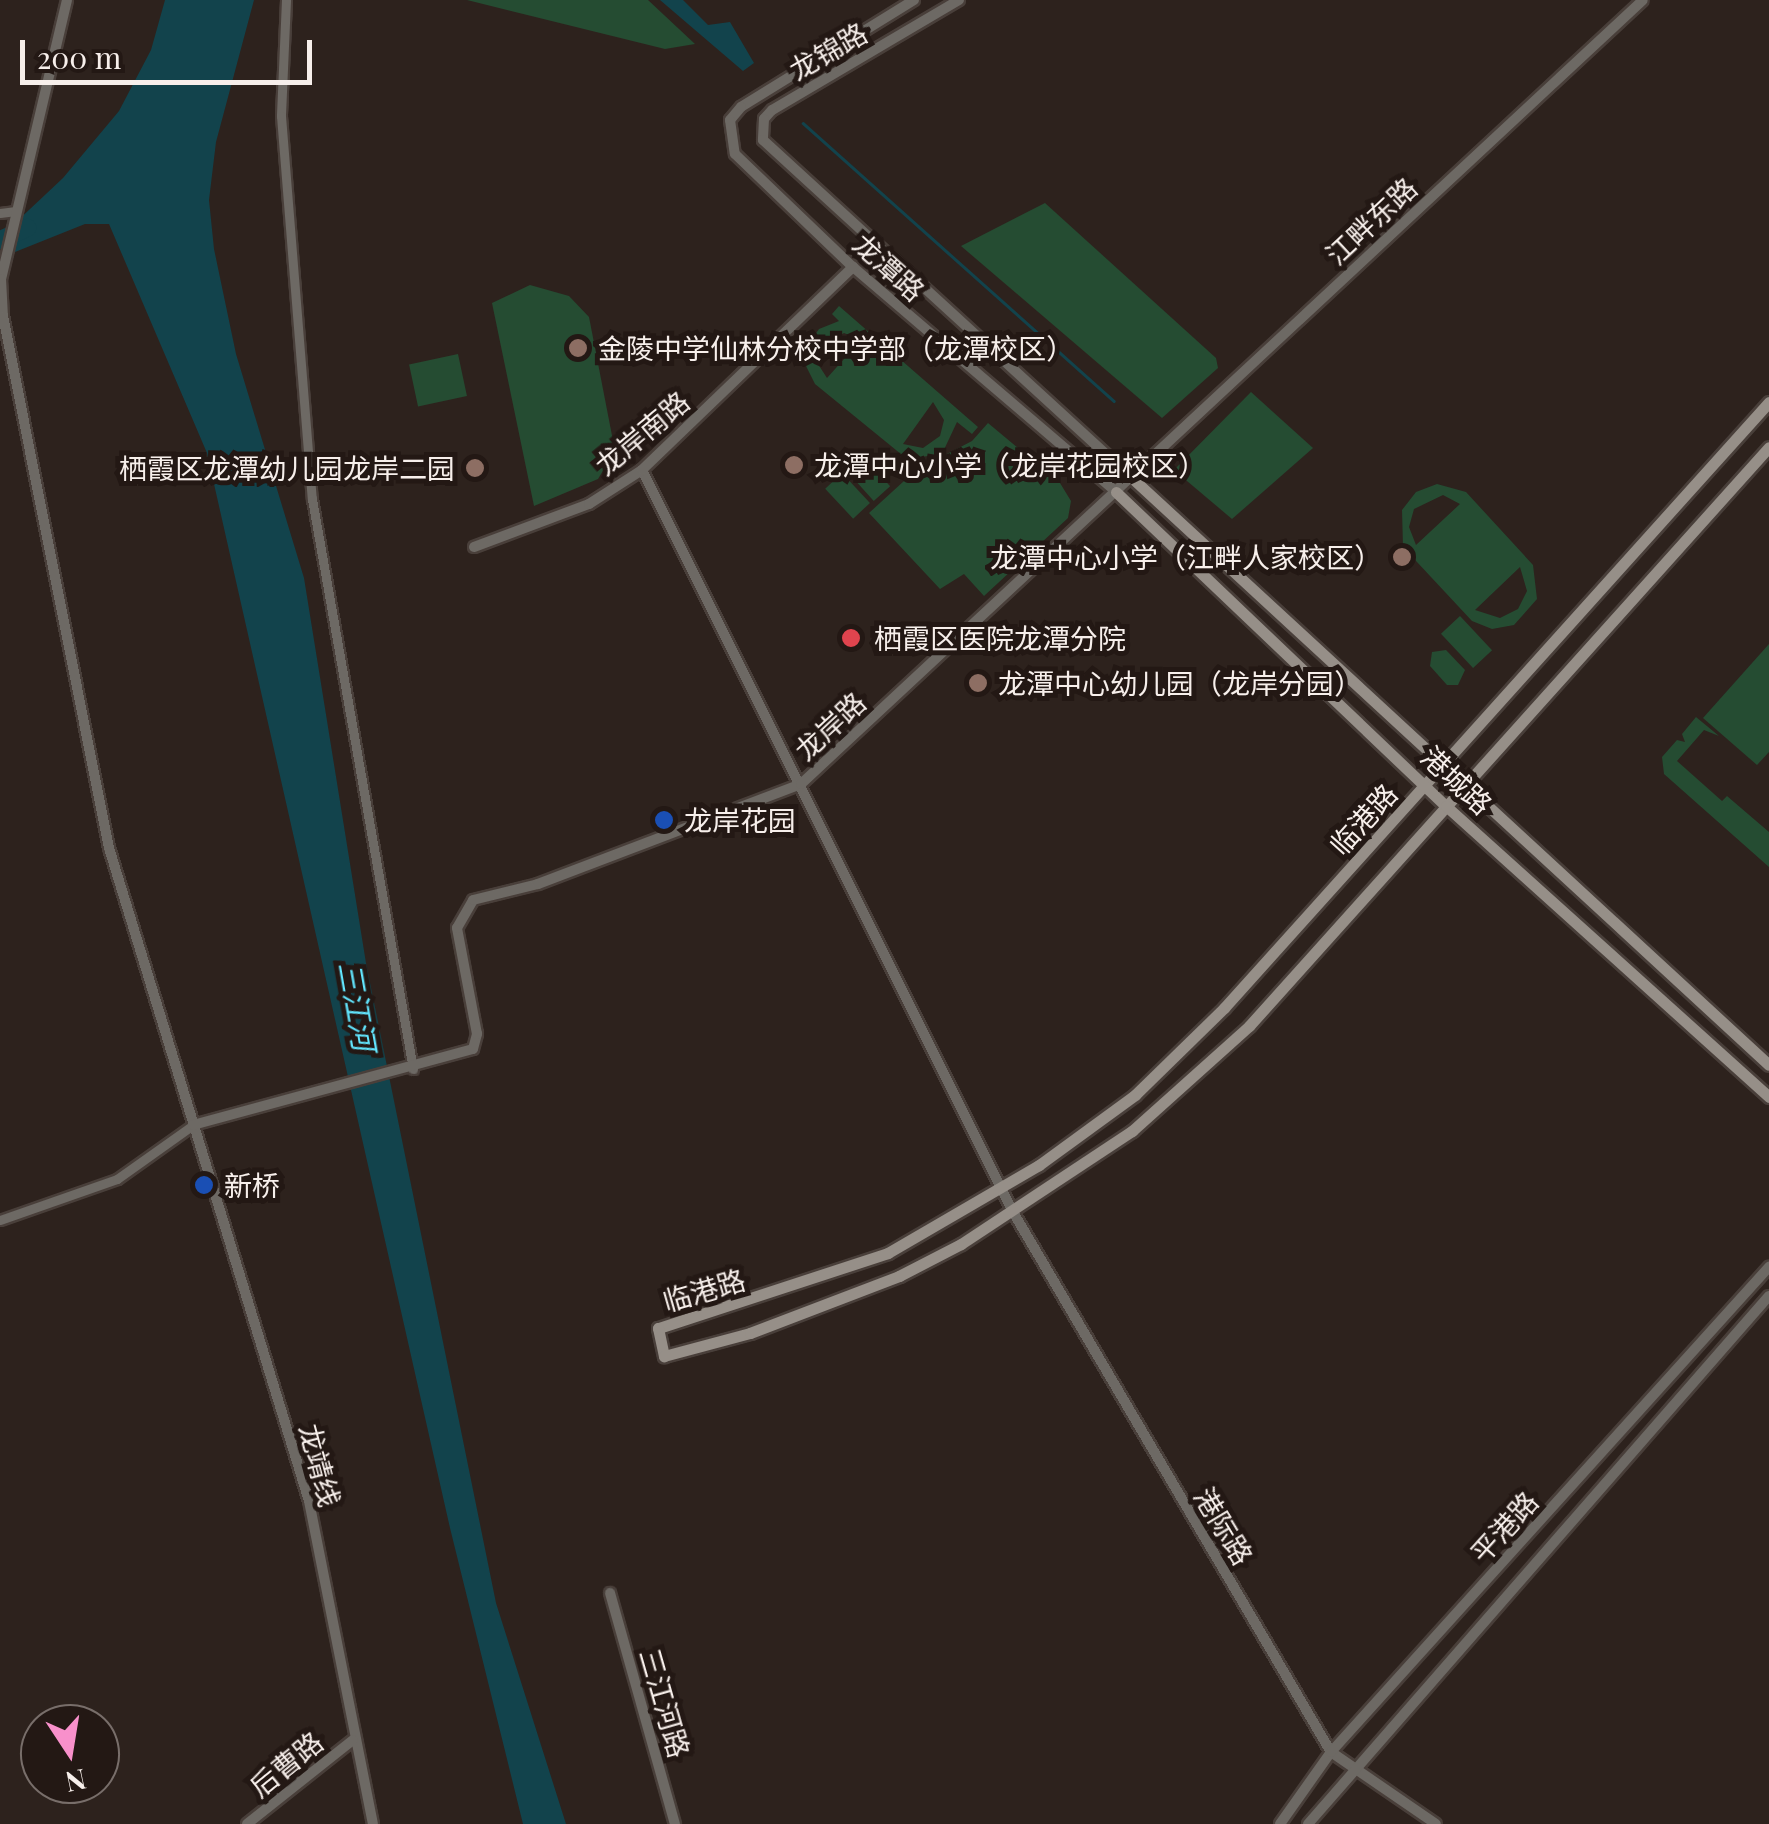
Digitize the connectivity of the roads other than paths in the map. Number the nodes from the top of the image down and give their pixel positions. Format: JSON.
{"nodes":[{"id":1,"x":67,"y":0,"type":"edge"},
{"id":2,"x":286,"y":0,"type":"edge"},
{"id":3,"x":914,"y":0,"type":"edge"},
{"id":4,"x":960,"y":0,"type":"edge"},
{"id":5,"x":1643,"y":0,"type":"edge"},
{"id":6,"x":754,"y":96,"type":"joint"},
{"id":7,"x":772,"y":110,"type":"joint"},
{"id":8,"x":0,"y":213,"type":"edge"},
{"id":9,"x":15,"y":214,"type":"junction"},
{"id":10,"x":854,"y":267,"type":"junction"},
{"id":11,"x":1,"y":276,"type":"edge"},
{"id":12,"x":1769,"y":402,"type":"edge"},
{"id":13,"x":1769,"y":447,"type":"edge"},
{"id":14,"x":642,"y":470,"type":"junction"},
{"id":15,"x":1132,"y":478,"type":"junction"},
{"id":16,"x":1116,"y":492,"type":"junction"},
{"id":17,"x":474,"y":547,"type":"dead end"},
{"id":18,"x":1442,"y":769,"type":"junction"},
{"id":19,"x":801,"y":784,"type":"junction"},
{"id":20,"x":1426,"y":786,"type":"junction"},
{"id":21,"x":1463,"y":787,"type":"junction"},
{"id":22,"x":1446,"y":806,"type":"junction"},
{"id":23,"x":1769,"y":1065,"type":"edge"},
{"id":24,"x":412,"y":1069,"type":"junction"},
{"id":25,"x":1769,"y":1098,"type":"edge"},
{"id":26,"x":193,"y":1125,"type":"junction"},
{"id":27,"x":1003,"y":1186,"type":"junction"},
{"id":28,"x":1013,"y":1212,"type":"junction"},
{"id":29,"x":0,"y":1220,"type":"edge"},
{"id":30,"x":1769,"y":1267,"type":"edge"},
{"id":31,"x":1769,"y":1296,"type":"edge"},
{"id":32,"x":610,"y":1594,"type":"dead end"},
{"id":33,"x":353,"y":1740,"type":"junction"},
{"id":34,"x":1331,"y":1752,"type":"junction"},
{"id":35,"x":1352,"y":1768,"type":"junction"},
{"id":36,"x":248,"y":1824,"type":"edge"},
{"id":37,"x":373,"y":1824,"type":"edge"},
{"id":38,"x":676,"y":1824,"type":"edge"},
{"id":39,"x":1280,"y":1824,"type":"edge"},
{"id":40,"x":1308,"y":1824,"type":"edge"},
{"id":41,"x":1436,"y":1824,"type":"edge"}],
"edges":[{"from":1,"to":9,"type":"street"},
{"from":2,"to":24,"type":"street"},
{"from":3,"to":6,"type":"street","name":"龙锦路"},
{"from":4,"to":7,"type":"street","name":"龙锦路"},
{"from":5,"to":15,"type":"street","name":"江畔东路"},
{"from":6,"to":10,"type":"street","name":"龙潭路"},
{"from":7,"to":15,"type":"street","name":"龙潭路"},
{"from":8,"to":9,"type":"street"},
{"from":9,"to":11,"type":"street"},
{"from":10,"to":14,"type":"street","name":"龙岸南路"},
{"from":10,"to":16,"type":"street","name":"龙潭路"},
{"from":11,"to":26,"type":"street","name":"龙靖线"},
{"from":12,"to":18,"type":"main road","name":"临港路"},
{"from":13,"to":21,"type":"main road","name":"临港路"},
{"from":14,"to":17,"type":"street","name":"龙岸南路"},
{"from":14,"to":19,"type":"street","name":"港际路"},
{"from":15,"to":16,"type":"street","name":"龙岸路"},
{"from":15,"to":18,"type":"main road","name":"港城路"},
{"from":16,"to":19,"type":"street","name":"龙岸路"},
{"from":16,"to":20,"type":"main road","name":"港城路"},
{"from":18,"to":20,"type":"main road","name":"临港路"},
{"from":18,"to":21,"type":"main road","name":"港城路"},
{"from":19,"to":24,"type":"street","name":"龙岸路"},
{"from":19,"to":27,"type":"street","name":"港际路"},
{"from":20,"to":22,"type":"main road","name":"港城路"},
{"from":20,"to":27,"type":"main road","name":"临港路"},
{"from":21,"to":22,"type":"main road","name":"临港路"},
{"from":21,"to":23,"type":"main road","name":"港城路"},
{"from":22,"to":25,"type":"main road","name":"港城路"},
{"from":22,"to":28,"type":"main road","name":"临港路"},
{"from":24,"to":26,"type":"street"},
{"from":26,"to":29,"type":"street"},
{"from":26,"to":33,"type":"street","name":"龙靖线"},
{"from":27,"to":28,"type":"street","name":"港际路"},
{"from":27,"to":28,"type":"main road","name":"临港路"},
{"from":28,"to":34,"type":"street","name":"港际路"},
{"from":30,"to":34,"type":"street","name":"平港路"},
{"from":31,"to":35,"type":"street","name":"平港路"},
{"from":32,"to":38,"type":"street","name":"三江河路"},
{"from":33,"to":36,"type":"street","name":"后曹路"},
{"from":33,"to":37,"type":"street","name":"龙靖线"},
{"from":34,"to":35,"type":"street","name":"港际路"},
{"from":34,"to":39,"type":"street","name":"平港路"},
{"from":35,"to":40,"type":"street","name":"平港路"},
{"from":35,"to":41,"type":"street","name":"港际路"}]}
